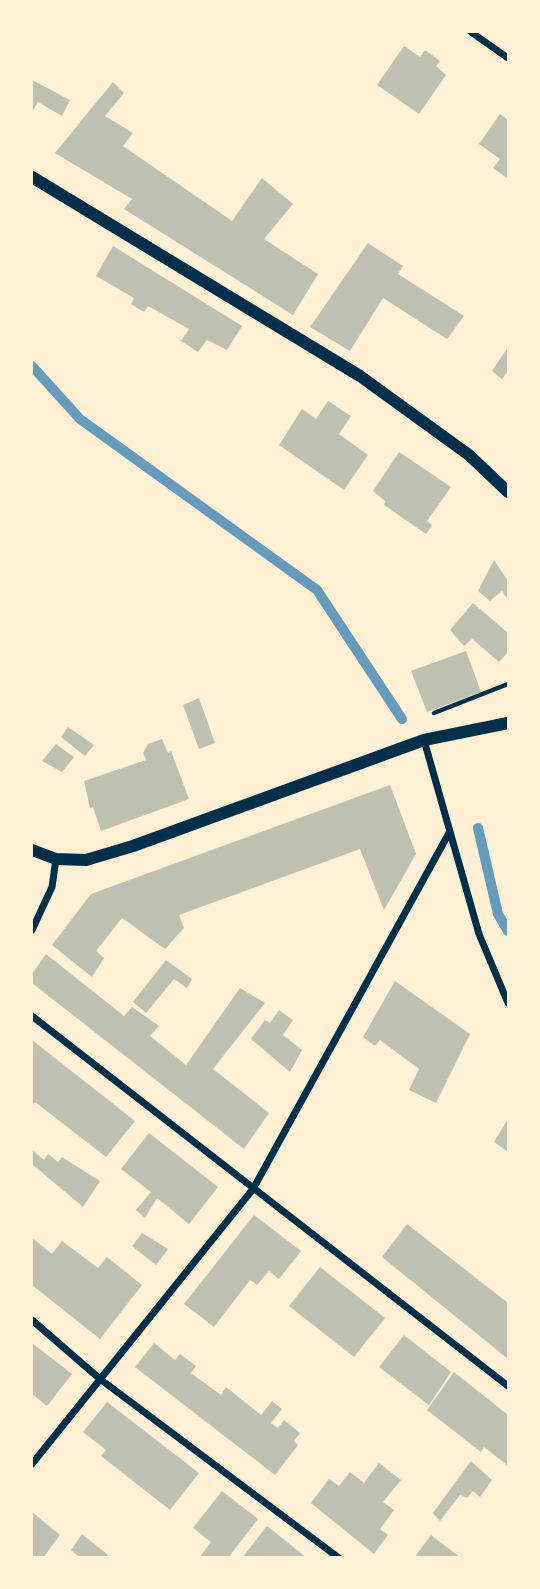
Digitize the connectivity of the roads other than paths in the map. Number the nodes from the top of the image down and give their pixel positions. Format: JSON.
{"nodes":[{"id":1,"x":471,"y":32,"type":"edge"},
{"id":2,"x":509,"y":58,"type":"edge"},
{"id":3,"x":32,"y":177,"type":"edge"},
{"id":4,"x":509,"y":492,"type":"edge"},
{"id":5,"x":509,"y":723,"type":"edge"},
{"id":6,"x":424,"y":740,"type":"junction"},
{"id":7,"x":449,"y":833,"type":"junction"},
{"id":8,"x":32,"y":850,"type":"edge"},
{"id":9,"x":56,"y":859,"type":"junction"},
{"id":10,"x":32,"y":930,"type":"edge"},
{"id":11,"x":509,"y":1003,"type":"edge"},
{"id":12,"x":32,"y":1016,"type":"edge"},
{"id":13,"x":253,"y":1189,"type":"junction"},
{"id":14,"x":32,"y":1320,"type":"edge"},
{"id":15,"x":100,"y":1379,"type":"junction"},
{"id":16,"x":509,"y":1386,"type":"edge"},
{"id":17,"x":32,"y":1464,"type":"edge"},
{"id":18,"x":340,"y":1558,"type":"edge"}],
"edges":[{"from":1,"to":2,"type":"street"},
{"from":3,"to":4,"type":"street"},
{"from":5,"to":6,"type":"street"},
{"from":6,"to":7,"type":"street"},
{"from":6,"to":9,"type":"street"},
{"from":7,"to":11,"type":"street"},
{"from":7,"to":13,"type":"street"},
{"from":8,"to":9,"type":"street"},
{"from":9,"to":10,"type":"street"},
{"from":12,"to":13,"type":"street"},
{"from":13,"to":15,"type":"street"},
{"from":13,"to":16,"type":"street"},
{"from":14,"to":15,"type":"street"},
{"from":15,"to":17,"type":"street"},
{"from":15,"to":18,"type":"street"}]}
